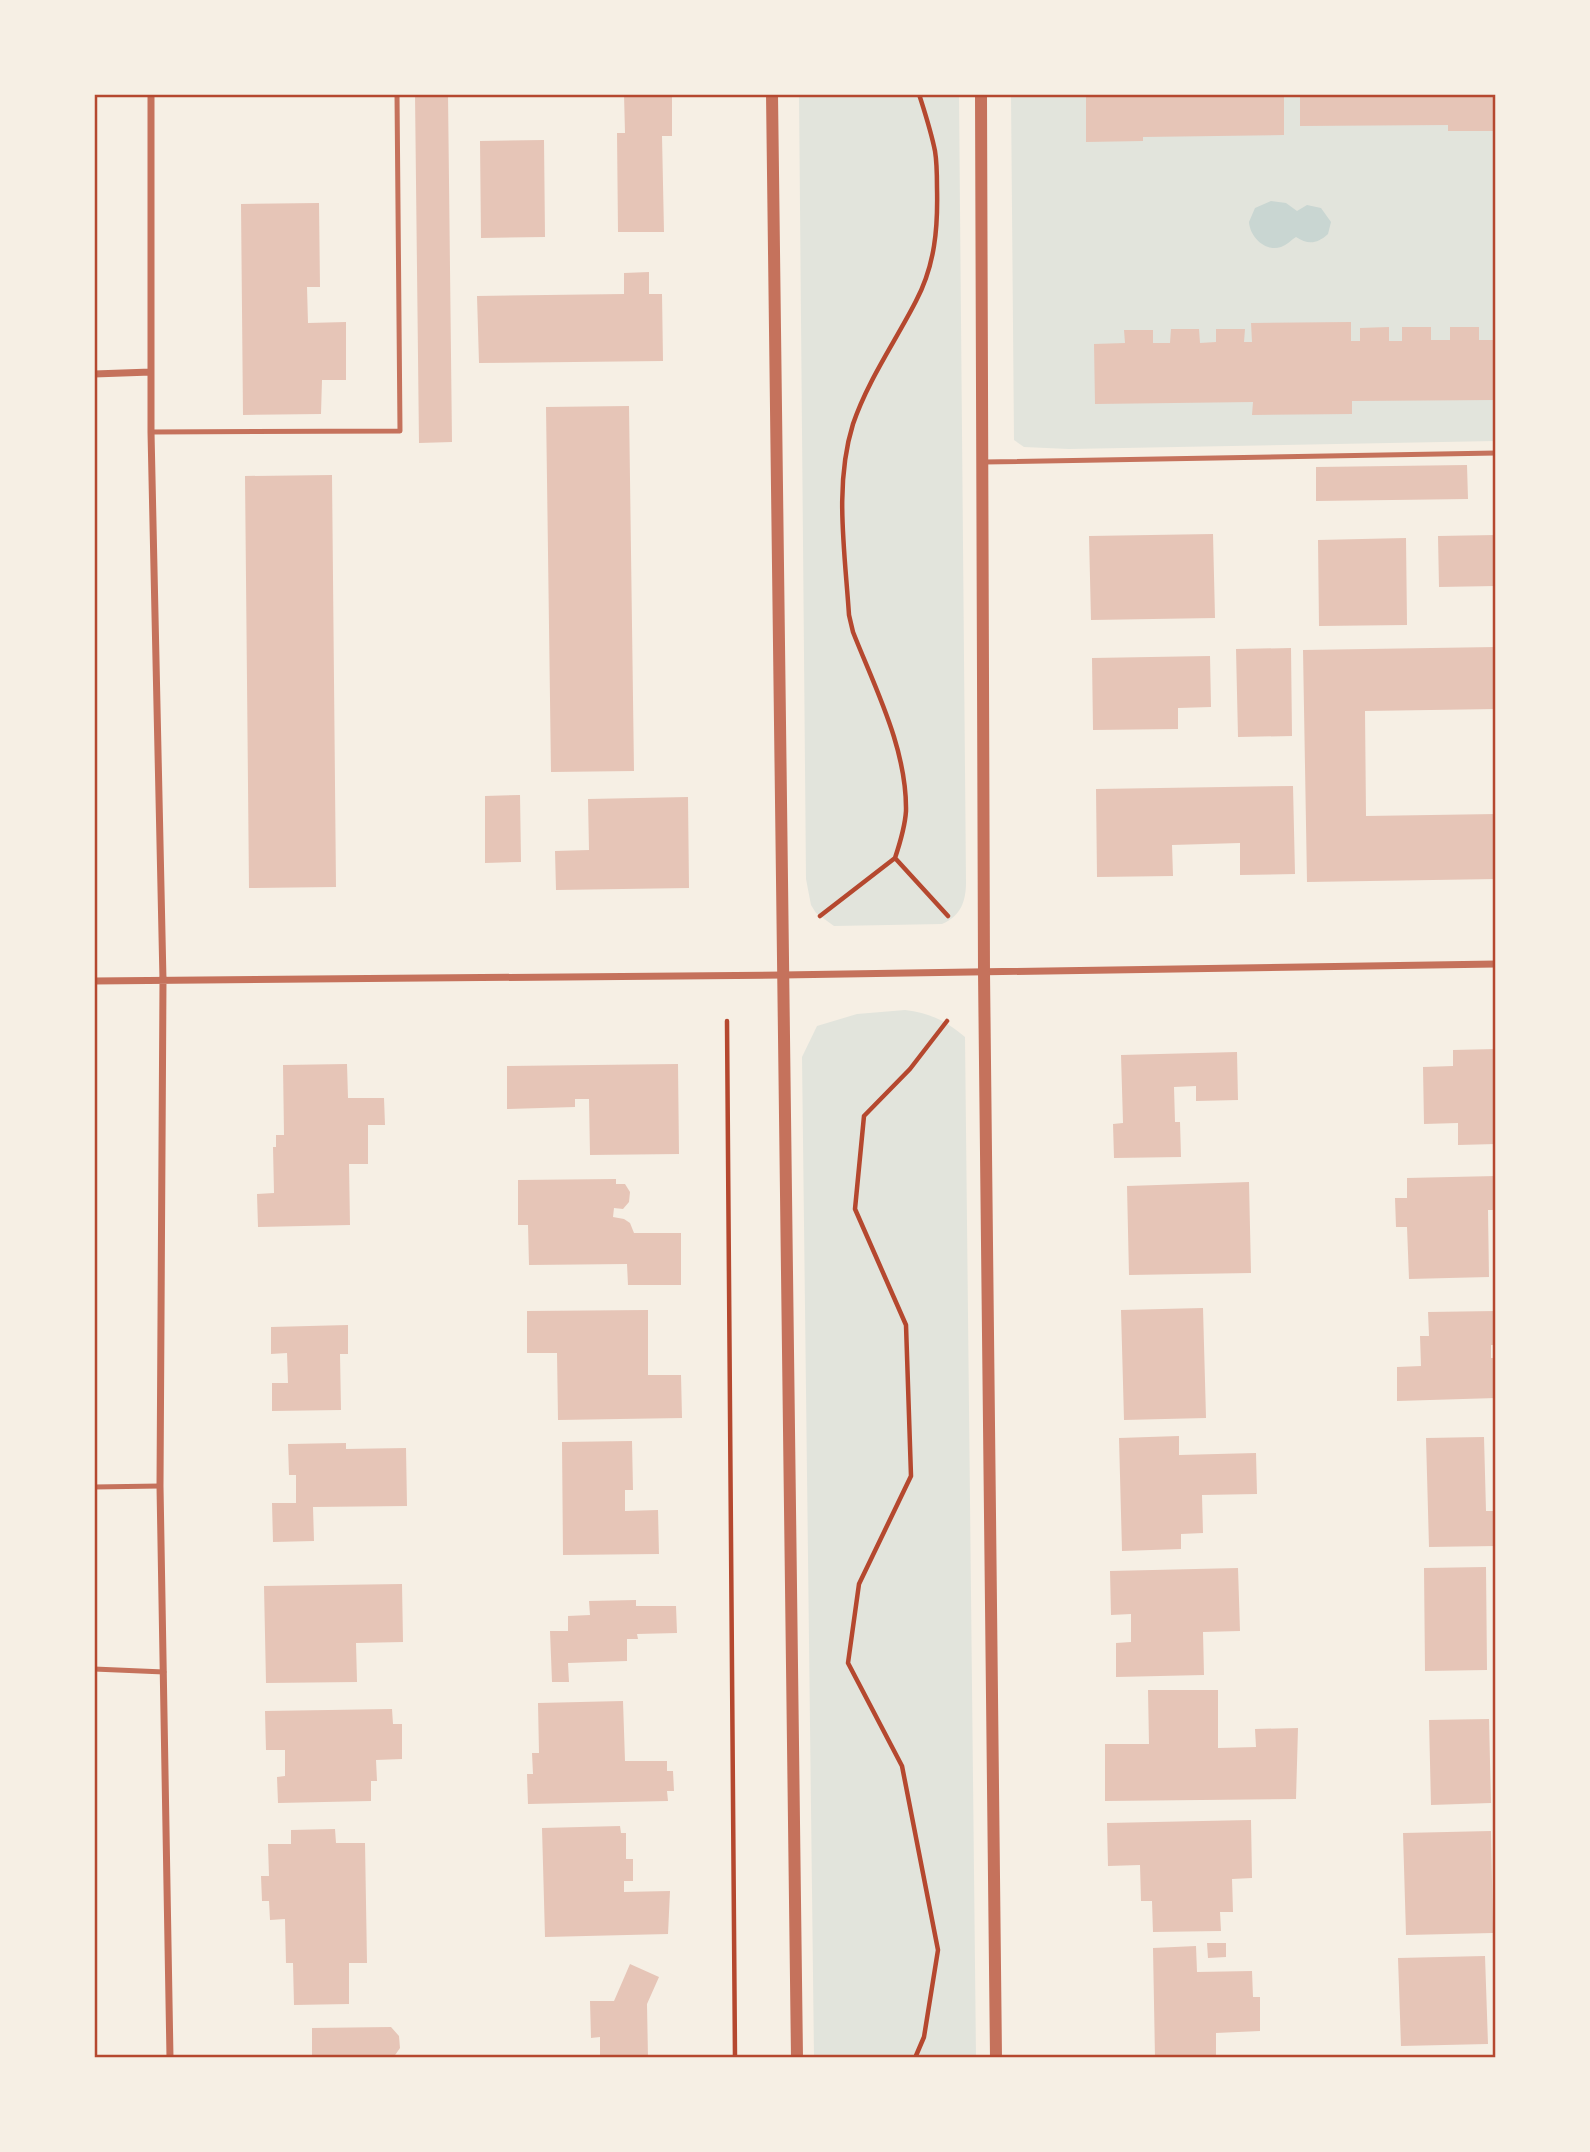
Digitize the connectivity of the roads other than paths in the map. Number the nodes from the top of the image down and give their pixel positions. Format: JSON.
{"nodes":[{"id":1,"x":151,"y":94,"type":"edge"},
{"id":2,"x":397,"y":94,"type":"edge"},
{"id":3,"x":772,"y":94,"type":"edge"},
{"id":4,"x":981,"y":94,"type":"edge"},
{"id":5,"x":151,"y":372,"type":"junction"},
{"id":6,"x":94,"y":374,"type":"edge"},
{"id":7,"x":150,"y":432,"type":"junction"},
{"id":8,"x":1496,"y":453,"type":"edge"},
{"id":9,"x":981,"y":462,"type":"junction"},
{"id":10,"x":1496,"y":964,"type":"edge"},
{"id":11,"x":984,"y":972,"type":"junction"},
{"id":12,"x":782,"y":975,"type":"junction"},
{"id":13,"x":163,"y":980,"type":"junction"},
{"id":14,"x":94,"y":981,"type":"edge"},
{"id":15,"x":160,"y":1486,"type":"junction"},
{"id":16,"x":94,"y":1487,"type":"edge"},
{"id":17,"x":94,"y":1669,"type":"edge"},
{"id":18,"x":164,"y":1672,"type":"junction"},
{"id":19,"x":170,"y":2057,"type":"edge"},
{"id":20,"x":797,"y":2057,"type":"edge"},
{"id":21,"x":996,"y":2057,"type":"edge"}],
"edges":[{"from":1,"to":5,"type":"street"},
{"from":2,"to":7,"type":"lane"},
{"from":3,"to":12,"type":"street"},
{"from":4,"to":9,"type":"street"},
{"from":5,"to":6,"type":"street"},
{"from":5,"to":7,"type":"street"},
{"from":7,"to":13,"type":"street"},
{"from":8,"to":9,"type":"lane"},
{"from":9,"to":11,"type":"street"},
{"from":10,"to":11,"type":"street"},
{"from":11,"to":12,"type":"street"},
{"from":11,"to":21,"type":"street"},
{"from":12,"to":13,"type":"street"},
{"from":12,"to":20,"type":"street"},
{"from":13,"to":14,"type":"street"},
{"from":13,"to":15,"type":"street"},
{"from":15,"to":16,"type":"lane"},
{"from":15,"to":18,"type":"street"},
{"from":17,"to":18,"type":"lane"},
{"from":18,"to":19,"type":"street"}]}
